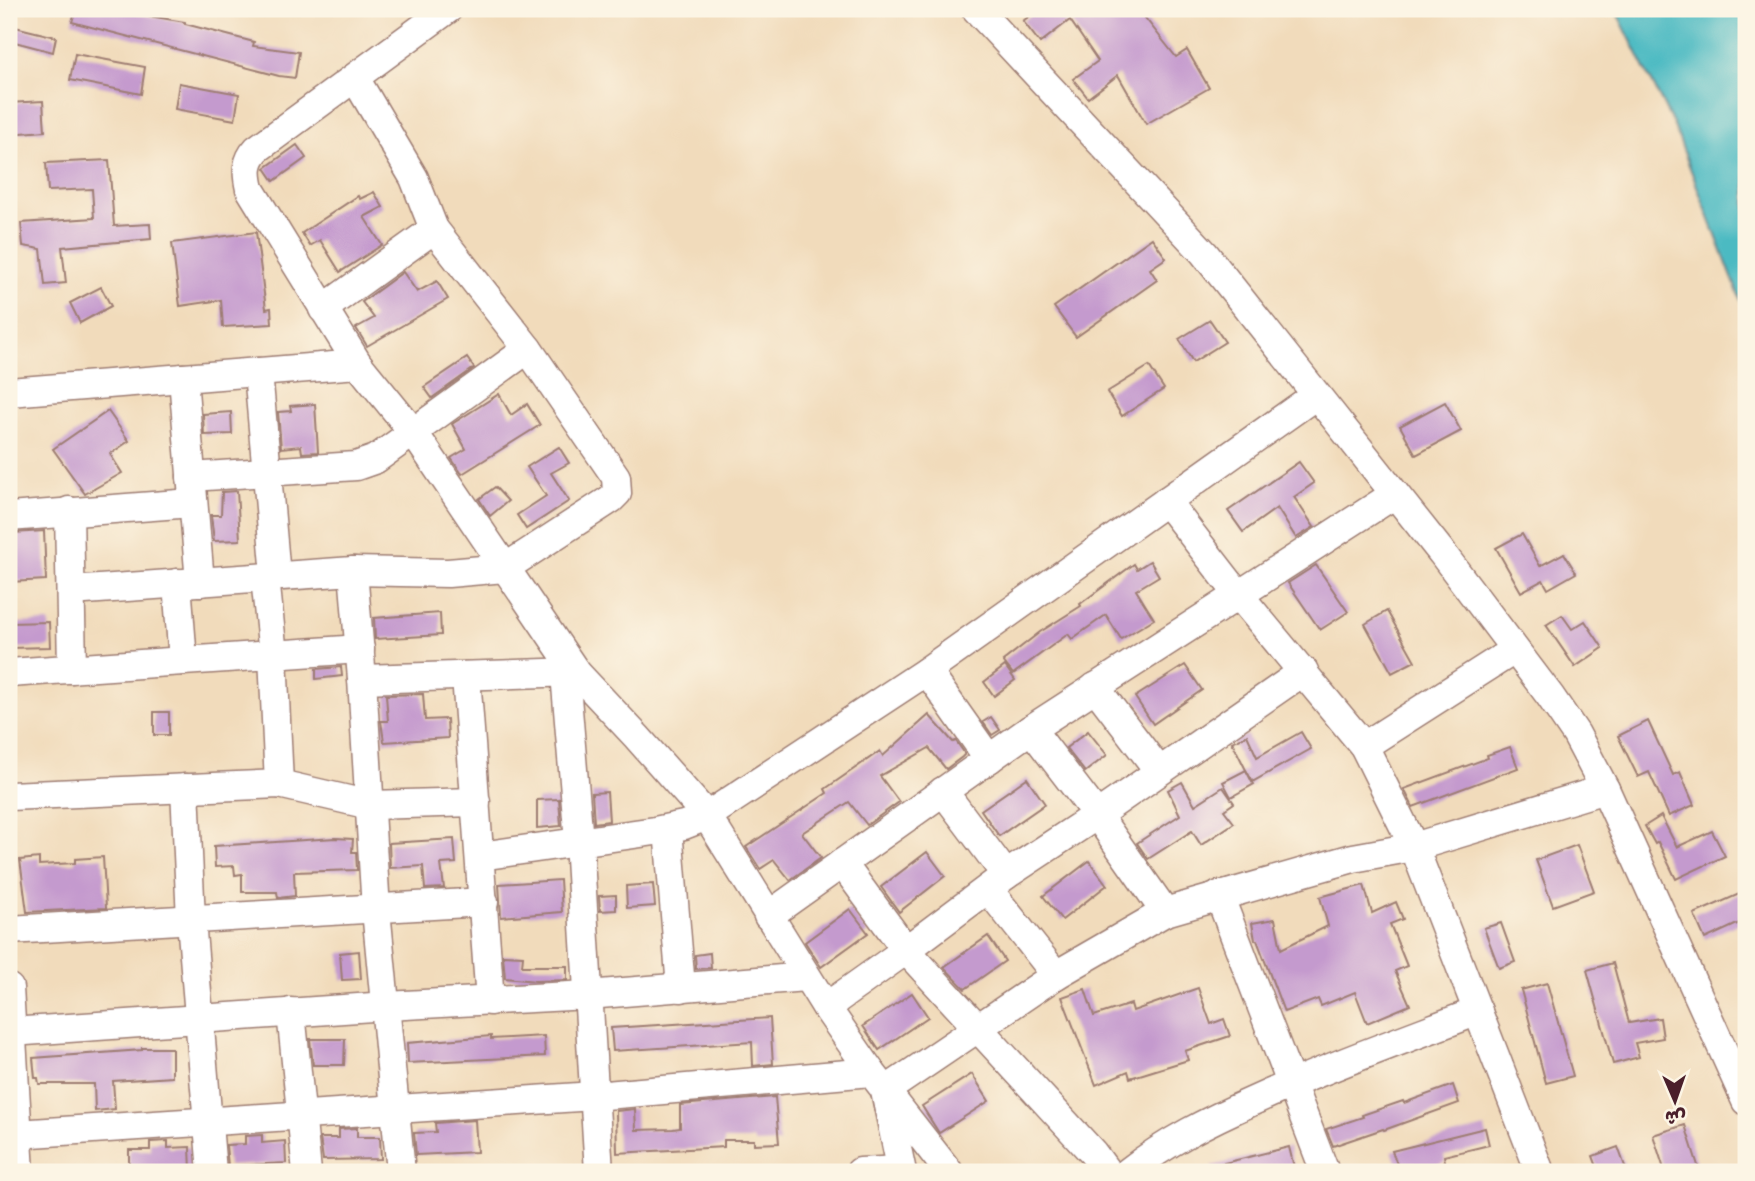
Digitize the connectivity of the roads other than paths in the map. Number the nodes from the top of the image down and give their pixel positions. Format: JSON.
{"nodes":[{"id":1,"x":448,"y":9,"type":"edge"},
{"id":2,"x":976,"y":9,"type":"edge"},
{"id":3,"x":355,"y":78,"type":"junction"},
{"id":4,"x":434,"y":229,"type":"junction"},
{"id":5,"x":323,"y":309,"type":"junction"},
{"id":6,"x":528,"y":349,"type":"junction"},
{"id":7,"x":358,"y":364,"type":"junction"},
{"id":8,"x":258,"y":372,"type":"junction"},
{"id":9,"x":183,"y":379,"type":"junction"},
{"id":10,"x":9,"y":392,"type":"edge"},
{"id":11,"x":1316,"y":396,"type":"junction"},
{"id":12,"x":414,"y":433,"type":"junction"},
{"id":13,"x":267,"y":472,"type":"junction"},
{"id":14,"x":192,"y":490,"type":"junction"},
{"id":15,"x":1395,"y":494,"type":"junction"},
{"id":16,"x":1166,"y":501,"type":"junction"},
{"id":17,"x":69,"y":511,"type":"junction"},
{"id":18,"x":9,"y":517,"type":"edge"},
{"id":19,"x":505,"y":568,"type":"junction"},
{"id":20,"x":352,"y":571,"type":"junction"},
{"id":21,"x":271,"y":577,"type":"junction"},
{"id":22,"x":189,"y":583,"type":"junction"},
{"id":23,"x":71,"y":591,"type":"junction"},
{"id":24,"x":1238,"y":594,"type":"junction"},
{"id":25,"x":360,"y":649,"type":"junction"},
{"id":26,"x":1514,"y":650,"type":"junction"},
{"id":27,"x":273,"y":655,"type":"junction"},
{"id":28,"x":183,"y":661,"type":"junction"},
{"id":29,"x":72,"y":669,"type":"junction"},
{"id":30,"x":927,"y":671,"type":"junction"},
{"id":31,"x":1304,"y":671,"type":"junction"},
{"id":32,"x":570,"y":672,"type":"junction"},
{"id":33,"x":9,"y":673,"type":"edge"},
{"id":34,"x":466,"y":676,"type":"junction"},
{"id":35,"x":362,"y":679,"type":"junction"},
{"id":36,"x":1095,"y":687,"type":"junction"},
{"id":37,"x":1031,"y":729,"type":"junction"},
{"id":38,"x":1364,"y":746,"type":"junction"},
{"id":39,"x":989,"y":758,"type":"junction"},
{"id":40,"x":1159,"y":771,"type":"junction"},
{"id":41,"x":279,"y":784,"type":"junction"},
{"id":42,"x":185,"y":788,"type":"junction"},
{"id":43,"x":1605,"y":789,"type":"junction"},
{"id":44,"x":943,"y":791,"type":"junction"},
{"id":45,"x":9,"y":796,"type":"edge"},
{"id":46,"x":476,"y":802,"type":"junction"},
{"id":47,"x":370,"y":805,"type":"junction"},
{"id":48,"x":1097,"y":815,"type":"junction"},
{"id":49,"x":707,"y":816,"type":"junction"},
{"id":50,"x":668,"y":829,"type":"junction"},
{"id":51,"x":579,"y":842,"type":"junction"},
{"id":52,"x":1414,"y":847,"type":"junction"},
{"id":53,"x":480,"y":856,"type":"junction"},
{"id":54,"x":842,"y":863,"type":"junction"},
{"id":55,"x":997,"y":882,"type":"junction"},
{"id":56,"x":1219,"y":895,"type":"junction"},
{"id":57,"x":484,"y":902,"type":"junction"},
{"id":58,"x":376,"y":910,"type":"junction"},
{"id":59,"x":1165,"y":912,"type":"junction"},
{"id":60,"x":768,"y":916,"type":"junction"},
{"id":61,"x":191,"y":920,"type":"junction"},
{"id":62,"x":9,"y":930,"type":"edge"},
{"id":63,"x":906,"y":950,"type":"junction"},
{"id":64,"x":1056,"y":975,"type":"junction"},
{"id":65,"x":806,"y":977,"type":"junction"},
{"id":66,"x":9,"y":988,"type":"edge"},
{"id":67,"x":681,"y":988,"type":"junction"},
{"id":68,"x":588,"y":995,"type":"junction"},
{"id":69,"x":490,"y":1001,"type":"junction"},
{"id":70,"x":387,"y":1006,"type":"junction"},
{"id":71,"x":825,"y":1007,"type":"junction"},
{"id":72,"x":1478,"y":1011,"type":"junction"},
{"id":73,"x":291,"y":1013,"type":"junction"},
{"id":74,"x":200,"y":1019,"type":"junction"},
{"id":75,"x":980,"y":1028,"type":"junction"},
{"id":76,"x":12,"y":1032,"type":"junction"},
{"id":77,"x":878,"y":1082,"type":"junction"},
{"id":78,"x":1290,"y":1084,"type":"junction"},
{"id":79,"x":594,"y":1096,"type":"junction"},
{"id":80,"x":1746,"y":1101,"type":"edge"},
{"id":81,"x":396,"y":1108,"type":"junction"},
{"id":82,"x":301,"y":1114,"type":"junction"},
{"id":83,"x":207,"y":1121,"type":"junction"},
{"id":84,"x":17,"y":1134,"type":"junction"},
{"id":85,"x":902,"y":1171,"type":"edge"},
{"id":86,"x":20,"y":1172,"type":"edge"},
{"id":87,"x":212,"y":1172,"type":"edge"},
{"id":88,"x":307,"y":1172,"type":"edge"},
{"id":89,"x":401,"y":1172,"type":"edge"},
{"id":90,"x":599,"y":1172,"type":"edge"},
{"id":91,"x":860,"y":1172,"type":"edge"},
{"id":92,"x":949,"y":1172,"type":"edge"},
{"id":93,"x":1107,"y":1172,"type":"edge"},
{"id":94,"x":1128,"y":1172,"type":"edge"},
{"id":95,"x":1325,"y":1172,"type":"edge"},
{"id":96,"x":1541,"y":1172,"type":"edge"}],
"edges":[{"from":1,"to":3,"type":"street"},
{"from":2,"to":11,"type":"street"},
{"from":3,"to":4,"type":"street"},
{"from":3,"to":5,"type":"street"},
{"from":4,"to":5,"type":"street"},
{"from":4,"to":6,"type":"street"},
{"from":5,"to":7,"type":"street"},
{"from":6,"to":12,"type":"street"},
{"from":6,"to":19,"type":"street"},
{"from":7,"to":8,"type":"street"},
{"from":7,"to":12,"type":"street"},
{"from":8,"to":9,"type":"street"},
{"from":8,"to":13,"type":"street"},
{"from":9,"to":10,"type":"street"},
{"from":9,"to":14,"type":"street"},
{"from":11,"to":15,"type":"street"},
{"from":11,"to":16,"type":"street"},
{"from":12,"to":13,"type":"street"},
{"from":12,"to":19,"type":"street"},
{"from":13,"to":14,"type":"street"},
{"from":13,"to":21,"type":"street"},
{"from":14,"to":17,"type":"street"},
{"from":14,"to":22,"type":"street"},
{"from":15,"to":24,"type":"street"},
{"from":15,"to":26,"type":"street"},
{"from":16,"to":24,"type":"street"},
{"from":16,"to":30,"type":"street"},
{"from":17,"to":18,"type":"street"},
{"from":17,"to":23,"type":"street"},
{"from":19,"to":20,"type":"street"},
{"from":19,"to":32,"type":"street"},
{"from":20,"to":21,"type":"street"},
{"from":20,"to":25,"type":"street"},
{"from":21,"to":22,"type":"street"},
{"from":21,"to":27,"type":"street"},
{"from":22,"to":23,"type":"street"},
{"from":22,"to":28,"type":"street"},
{"from":23,"to":29,"type":"street"},
{"from":24,"to":31,"type":"street"},
{"from":24,"to":36,"type":"street"},
{"from":25,"to":27,"type":"street"},
{"from":25,"to":35,"type":"street"},
{"from":26,"to":38,"type":"street"},
{"from":26,"to":43,"type":"street"},
{"from":27,"to":28,"type":"street"},
{"from":27,"to":41,"type":"street"},
{"from":28,"to":29,"type":"street"},
{"from":29,"to":33,"type":"street"},
{"from":30,"to":39,"type":"street"},
{"from":30,"to":49,"type":"street"},
{"from":31,"to":38,"type":"street"},
{"from":31,"to":40,"type":"street"},
{"from":32,"to":34,"type":"street"},
{"from":32,"to":49,"type":"street"},
{"from":32,"to":51,"type":"street"},
{"from":34,"to":35,"type":"street"},
{"from":34,"to":46,"type":"street"},
{"from":35,"to":47,"type":"street"},
{"from":36,"to":37,"type":"street"},
{"from":36,"to":40,"type":"street"},
{"from":37,"to":39,"type":"street"},
{"from":37,"to":48,"type":"street"},
{"from":38,"to":52,"type":"street"},
{"from":39,"to":44,"type":"street"},
{"from":40,"to":48,"type":"street"},
{"from":41,"to":42,"type":"street"},
{"from":41,"to":47,"type":"street"},
{"from":42,"to":45,"type":"street"},
{"from":42,"to":61,"type":"street"},
{"from":43,"to":52,"type":"street"},
{"from":43,"to":80,"type":"street"},
{"from":44,"to":54,"type":"street"},
{"from":44,"to":55,"type":"street"},
{"from":46,"to":47,"type":"street"},
{"from":46,"to":53,"type":"street"},
{"from":47,"to":58,"type":"street"},
{"from":48,"to":55,"type":"street"},
{"from":48,"to":59,"type":"street"},
{"from":49,"to":50,"type":"street"},
{"from":49,"to":60,"type":"street"},
{"from":50,"to":51,"type":"street"},
{"from":50,"to":67,"type":"street"},
{"from":51,"to":53,"type":"street"},
{"from":51,"to":68,"type":"street"},
{"from":52,"to":56,"type":"street"},
{"from":52,"to":72,"type":"street"},
{"from":53,"to":57,"type":"street"},
{"from":54,"to":60,"type":"street"},
{"from":54,"to":63,"type":"street"},
{"from":55,"to":63,"type":"street"},
{"from":55,"to":64,"type":"street"},
{"from":56,"to":59,"type":"street"},
{"from":56,"to":78,"type":"street"},
{"from":57,"to":58,"type":"street"},
{"from":57,"to":69,"type":"street"},
{"from":58,"to":61,"type":"street"},
{"from":58,"to":70,"type":"street"},
{"from":59,"to":64,"type":"street"},
{"from":60,"to":65,"type":"street"},
{"from":61,"to":62,"type":"street"},
{"from":61,"to":74,"type":"street"},
{"from":63,"to":71,"type":"street"},
{"from":63,"to":75,"type":"street"},
{"from":64,"to":75,"type":"street"},
{"from":65,"to":67,"type":"street"},
{"from":65,"to":71,"type":"street"},
{"from":66,"to":76,"type":"street"},
{"from":67,"to":68,"type":"street"},
{"from":68,"to":69,"type":"street"},
{"from":68,"to":79,"type":"street"},
{"from":69,"to":70,"type":"street"},
{"from":70,"to":73,"type":"street"},
{"from":70,"to":81,"type":"street"},
{"from":71,"to":77,"type":"street"},
{"from":72,"to":78,"type":"street"},
{"from":72,"to":96,"type":"street"},
{"from":73,"to":74,"type":"street"},
{"from":73,"to":82,"type":"street"},
{"from":74,"to":76,"type":"street"},
{"from":74,"to":83,"type":"street"},
{"from":75,"to":77,"type":"street"},
{"from":75,"to":93,"type":"street"},
{"from":76,"to":84,"type":"street"},
{"from":77,"to":79,"type":"street"},
{"from":77,"to":85,"type":"street"},
{"from":77,"to":92,"type":"street"},
{"from":78,"to":94,"type":"street"},
{"from":78,"to":95,"type":"street"},
{"from":79,"to":81,"type":"street"},
{"from":79,"to":90,"type":"street"},
{"from":81,"to":82,"type":"street"},
{"from":81,"to":89,"type":"street"},
{"from":82,"to":83,"type":"street"},
{"from":82,"to":88,"type":"street"},
{"from":83,"to":84,"type":"street"},
{"from":83,"to":87,"type":"street"},
{"from":84,"to":86,"type":"street"},
{"from":85,"to":91,"type":"street"}]}
